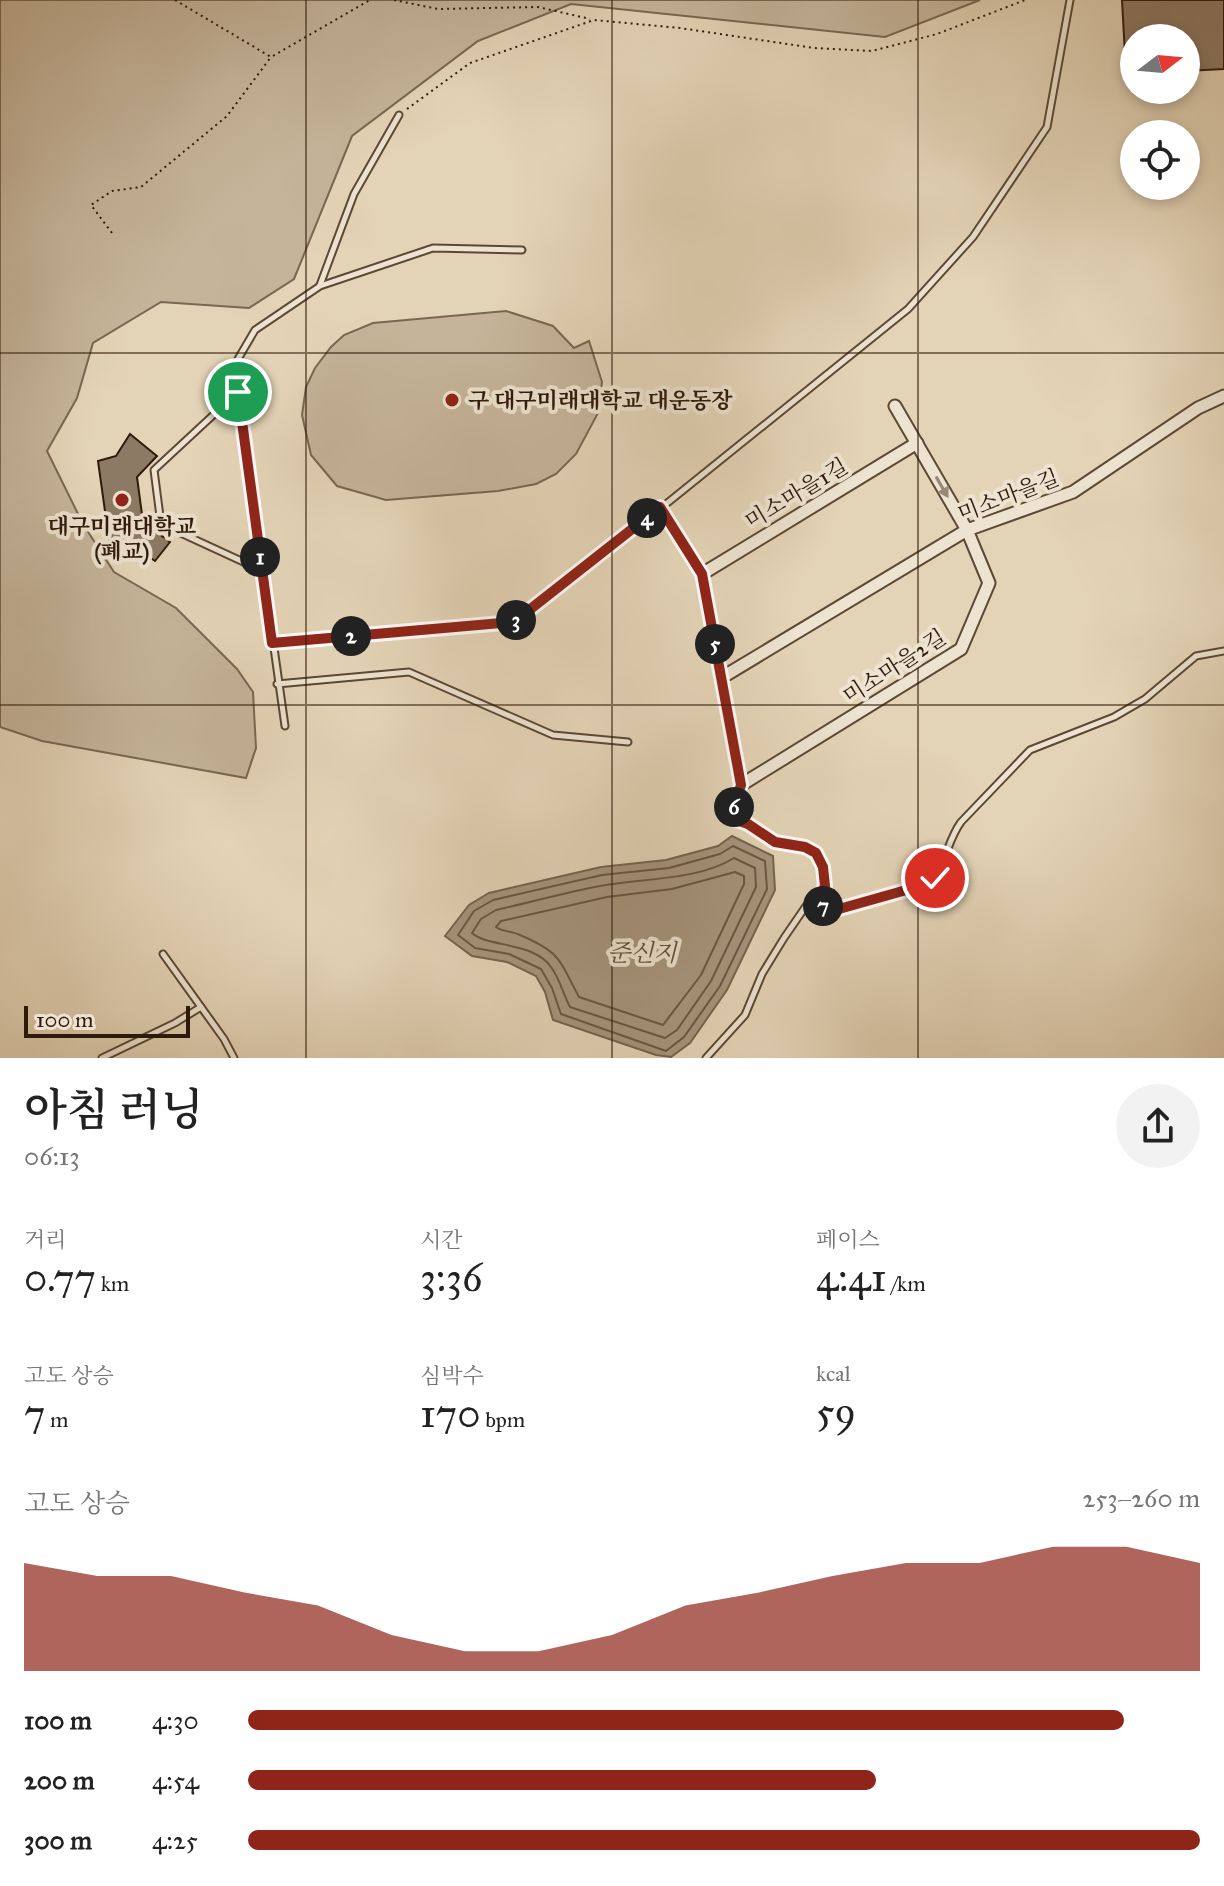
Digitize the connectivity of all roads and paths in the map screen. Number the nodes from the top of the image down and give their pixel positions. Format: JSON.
{"nodes":[{"id":1,"x":175,"y":0,"type":"edge"},
{"id":2,"x":370,"y":0,"type":"edge"},
{"id":3,"x":394,"y":0,"type":"edge"},
{"id":4,"x":1025,"y":0,"type":"edge"},
{"id":5,"x":1070,"y":0,"type":"edge"},
{"id":6,"x":594,"y":20,"type":"junction"},
{"id":7,"x":271,"y":57,"type":"junction"},
{"id":8,"x":399,"y":115,"type":"joint"},
{"id":9,"x":112,"y":233,"type":"dead end"},
{"id":10,"x":522,"y":250,"type":"dead end"},
{"id":11,"x":320,"y":286,"type":"junction"},
{"id":12,"x":238,"y":392,"type":"junction"},
{"id":13,"x":1224,"y":396,"type":"edge"},
{"id":14,"x":895,"y":406,"type":"dead end"},
{"id":15,"x":917,"y":443,"type":"junction"},
{"id":16,"x":660,"y":507,"type":"junction"},
{"id":17,"x":967,"y":530,"type":"junction"},
{"id":18,"x":262,"y":570,"type":"junction"},
{"id":19,"x":702,"y":574,"type":"junction"},
{"id":20,"x":272,"y":643,"type":"junction"},
{"id":21,"x":1224,"y":651,"type":"edge"},
{"id":22,"x":721,"y":678,"type":"junction"},
{"id":23,"x":277,"y":684,"type":"junction"},
{"id":24,"x":285,"y":726,"type":"dead end"},
{"id":25,"x":628,"y":742,"type":"dead end"},
{"id":26,"x":741,"y":785,"type":"junction"},
{"id":27,"x":730,"y":818,"type":"joint"},
{"id":28,"x":817,"y":902,"type":"junction"},
{"id":29,"x":163,"y":954,"type":"dead end"},
{"id":30,"x":201,"y":1007,"type":"junction"},
{"id":31,"x":102,"y":1058,"type":"edge"},
{"id":32,"x":234,"y":1058,"type":"edge"},
{"id":33,"x":706,"y":1058,"type":"edge"}],
"edges":[{"from":1,"to":7,"type":"path"},
{"from":2,"to":7,"type":"path"},
{"from":3,"to":6,"type":"path"},
{"from":4,"to":6,"type":"path"},
{"from":5,"to":16,"type":"lane"},
{"from":6,"to":8,"type":"path"},
{"from":7,"to":9,"type":"path"},
{"from":8,"to":11,"type":"lane"},
{"from":10,"to":11,"type":"lane"},
{"from":11,"to":12,"type":"lane"},
{"from":12,"to":18,"type":"lane"},
{"from":12,"to":18,"type":"lane"},
{"from":13,"to":17,"type":"street","name":"미소마을길"},
{"from":14,"to":15,"type":"street"},
{"from":15,"to":17,"type":"street","one_way":true},
{"from":15,"to":19,"type":"street","name":"미소마을1길"},
{"from":16,"to":19,"type":"street"},
{"from":16,"to":20,"type":"lane"},
{"from":17,"to":22,"type":"street","name":"미소마을길"},
{"from":17,"to":26,"type":"street","name":"미소마을2길"},
{"from":18,"to":20,"type":"lane"},
{"from":19,"to":22,"type":"street"},
{"from":20,"to":23,"type":"lane"},
{"from":21,"to":28,"type":"lane"},
{"from":22,"to":26,"type":"street"},
{"from":23,"to":24,"type":"lane"},
{"from":23,"to":25,"type":"lane"},
{"from":26,"to":27,"type":"street"},
{"from":27,"to":28,"type":"lane"},
{"from":28,"to":33,"type":"lane"},
{"from":29,"to":30,"type":"lane"},
{"from":30,"to":31,"type":"lane"},
{"from":30,"to":32,"type":"lane"}]}
